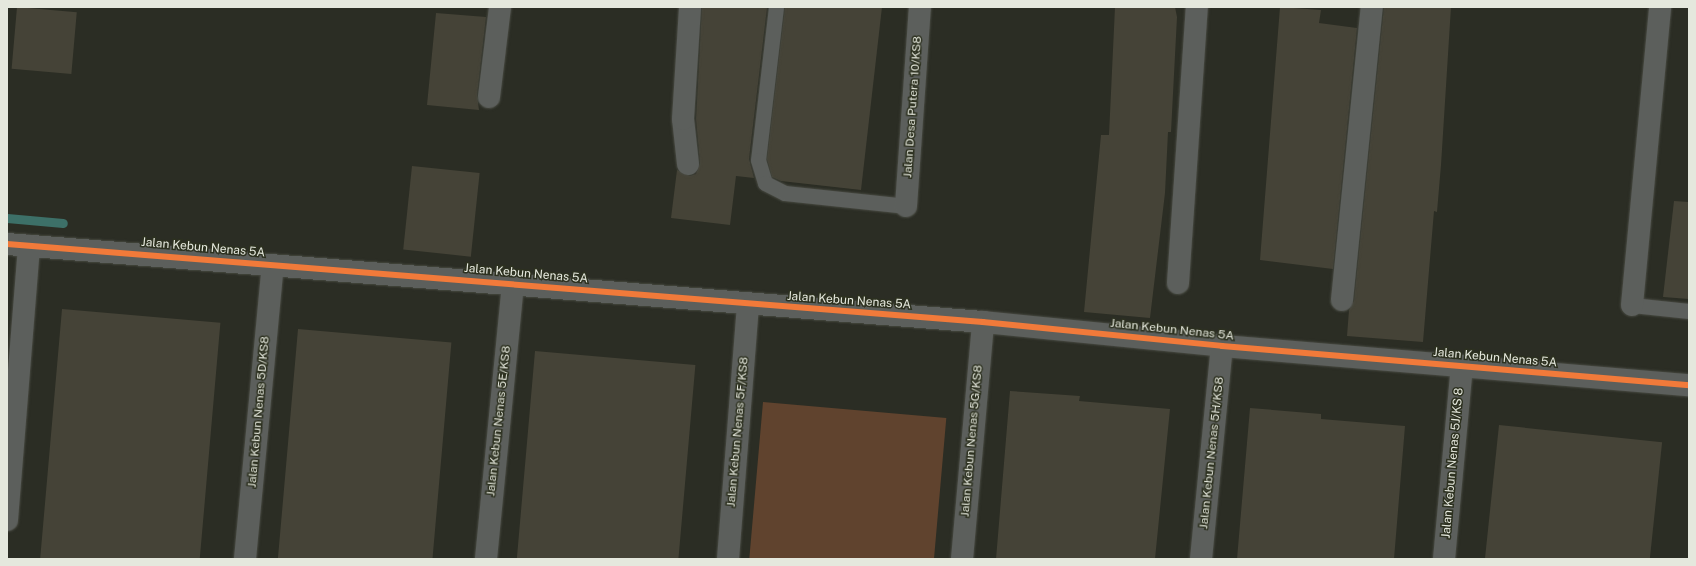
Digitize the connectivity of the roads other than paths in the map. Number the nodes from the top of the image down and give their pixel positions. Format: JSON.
{"nodes":[{"id":1,"x":500,"y":7,"type":"edge"},
{"id":2,"x":690,"y":7,"type":"edge"},
{"id":3,"x":776,"y":7,"type":"edge"},
{"id":4,"x":920,"y":7,"type":"edge"},
{"id":5,"x":1197,"y":7,"type":"edge"},
{"id":6,"x":1372,"y":7,"type":"edge"},
{"id":7,"x":1660,"y":7,"type":"edge"},
{"id":8,"x":489,"y":97,"type":"dead end"},
{"id":9,"x":688,"y":164,"type":"dead end"},
{"id":10,"x":906,"y":206,"type":"joint"},
{"id":11,"x":7,"y":244,"type":"edge"},
{"id":12,"x":29,"y":246,"type":"junction"},
{"id":13,"x":273,"y":265,"type":"junction"},
{"id":14,"x":1178,"y":283,"type":"dead end"},
{"id":15,"x":513,"y":284,"type":"junction"},
{"id":16,"x":1342,"y":300,"type":"dead end"},
{"id":17,"x":748,"y":305,"type":"junction"},
{"id":18,"x":1632,"y":305,"type":"joint"},
{"id":19,"x":1689,"y":311,"type":"edge"},
{"id":20,"x":983,"y":322,"type":"junction"},
{"id":21,"x":1222,"y":346,"type":"junction"},
{"id":22,"x":1462,"y":366,"type":"junction"},
{"id":23,"x":1689,"y":385,"type":"edge"},
{"id":24,"x":7,"y":520,"type":"edge"},
{"id":25,"x":245,"y":559,"type":"edge"},
{"id":26,"x":486,"y":559,"type":"edge"},
{"id":27,"x":728,"y":559,"type":"edge"},
{"id":28,"x":962,"y":559,"type":"edge"},
{"id":29,"x":1201,"y":559,"type":"edge"},
{"id":30,"x":1444,"y":559,"type":"edge"}],
"edges":[{"from":1,"to":8,"type":"street"},
{"from":2,"to":9,"type":"street"},
{"from":3,"to":10,"type":"lane"},
{"from":4,"to":10,"type":"street","name":"Jalan Desa Putera 10/KS8"},
{"from":5,"to":14,"type":"street"},
{"from":6,"to":16,"type":"street"},
{"from":7,"to":18,"type":"street"},
{"from":11,"to":12,"type":"street","name":"Jalan Kebun Nenas 5A"},
{"from":12,"to":13,"type":"street","name":"Jalan Kebun Nenas 5A"},
{"from":12,"to":24,"type":"street"},
{"from":13,"to":15,"type":"street","name":"Jalan Kebun Nenas 5A"},
{"from":13,"to":25,"type":"street","name":"Jalan Kebun Nenas 5D/KS8"},
{"from":15,"to":17,"type":"street","name":"Jalan Kebun Nenas 5A"},
{"from":15,"to":26,"type":"street","name":"Jalan Kebun Nenas 5E/KS8"},
{"from":17,"to":20,"type":"street","name":"Jalan Kebun Nenas 5A"},
{"from":17,"to":27,"type":"street","name":"Jalan Kebun Nenas 5F/KS8"},
{"from":18,"to":19,"type":"lane"},
{"from":20,"to":21,"type":"street","name":"Jalan Kebun Nenas 5A"},
{"from":20,"to":28,"type":"street","name":"Jalan Kebun Nenas 5G/KS8"},
{"from":21,"to":22,"type":"street","name":"Jalan Kebun Nenas 5A"},
{"from":21,"to":29,"type":"street","name":"Jalan Kebun Nenas 5H/KS8"},
{"from":22,"to":23,"type":"street","name":"Jalan Kebun Nenas 5A"},
{"from":22,"to":30,"type":"street","name":"Jalan Kebun Nenas 5J/KS 8"}]}
